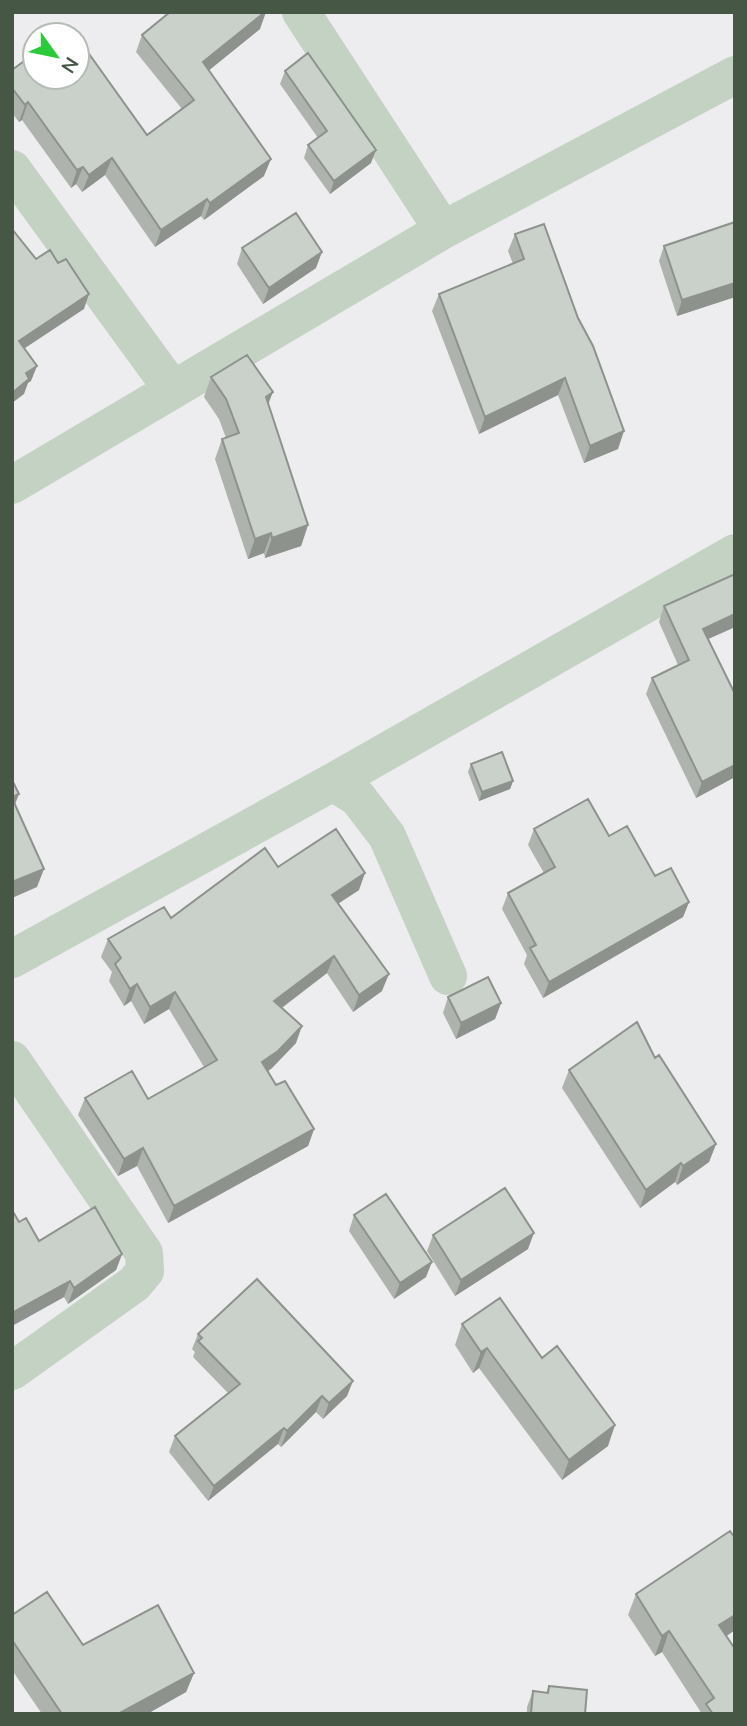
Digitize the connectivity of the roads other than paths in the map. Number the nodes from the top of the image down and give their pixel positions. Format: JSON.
{"nodes":[{"id":1,"x":301,"y":12,"type":"edge"},
{"id":2,"x":735,"y":75,"type":"edge"},
{"id":3,"x":12,"y":169,"type":"edge"},
{"id":4,"x":443,"y":230,"type":"junction"},
{"id":5,"x":173,"y":390,"type":"junction"},
{"id":6,"x":12,"y":485,"type":"edge"},
{"id":7,"x":735,"y":553,"type":"edge"},
{"id":8,"x":333,"y":782,"type":"junction"},
{"id":9,"x":12,"y":959,"type":"edge"},
{"id":10,"x":449,"y":976,"type":"dead end"},
{"id":11,"x":12,"y":1060,"type":"edge"},
{"id":12,"x":12,"y":1371,"type":"edge"}],
"edges":[{"from":1,"to":4,"type":"street"},
{"from":2,"to":4,"type":"street"},
{"from":3,"to":5,"type":"street"},
{"from":4,"to":5,"type":"street"},
{"from":5,"to":6,"type":"street"},
{"from":7,"to":8,"type":"street"},
{"from":8,"to":9,"type":"street"},
{"from":8,"to":10,"type":"street"},
{"from":11,"to":12,"type":"street"}]}
